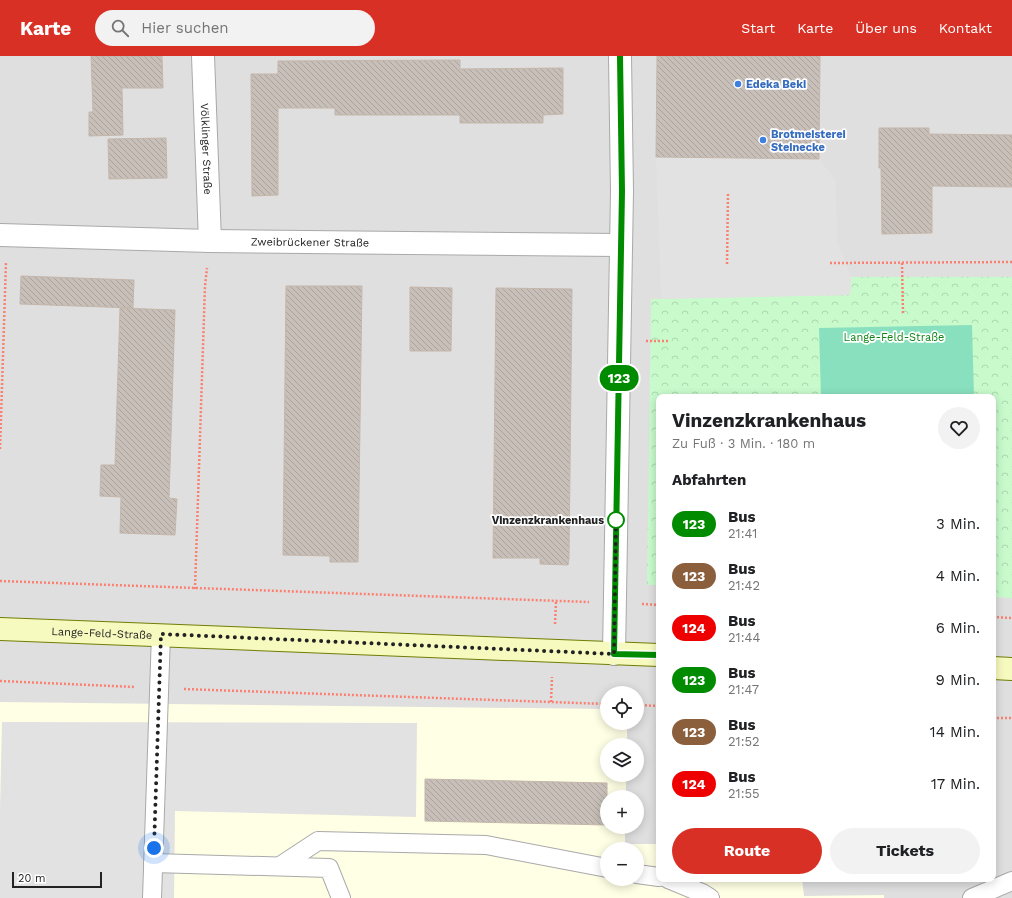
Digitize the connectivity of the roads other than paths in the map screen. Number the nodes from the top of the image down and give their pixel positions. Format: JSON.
{"nodes":[{"id":1,"x":203,"y":56,"type":"edge"},
{"id":2,"x":620,"y":56,"type":"edge"},
{"id":3,"x":4,"y":235,"type":"edge"},
{"id":4,"x":210,"y":241,"type":"junction"},
{"id":5,"x":621,"y":245,"type":"junction"},
{"id":6,"x":0,"y":629,"type":"edge"},
{"id":7,"x":161,"y":634,"type":"junction"},
{"id":8,"x":614,"y":654,"type":"junction"},
{"id":9,"x":656,"y":655,"type":"edge"},
{"id":10,"x":996,"y":668,"type":"edge"},
{"id":11,"x":1012,"y":669,"type":"edge"},
{"id":12,"x":153,"y":863,"type":"junction"},
{"id":13,"x":280,"y":866,"type":"junction"},
{"id":14,"x":600,"y":867,"type":"edge"},
{"id":15,"x":644,"y":875,"type":"edge"},
{"id":16,"x":656,"y":877,"type":"edge"},
{"id":17,"x":1012,"y":881,"type":"edge"},
{"id":18,"x":675,"y":882,"type":"edge"},
{"id":19,"x":152,"y":898,"type":"edge"},
{"id":20,"x":341,"y":898,"type":"edge"},
{"id":21,"x":710,"y":898,"type":"edge"},
{"id":22,"x":972,"y":898,"type":"edge"}],
"edges":[{"from":1,"to":4,"type":"street","name":"Völklinger Straße"},
{"from":2,"to":5,"type":"street"},
{"from":3,"to":4,"type":"street","name":"Zweibrückener Straße"},
{"from":4,"to":5,"type":"street","name":"Zweibrückener Straße"},
{"from":5,"to":8,"type":"street"},
{"from":6,"to":7,"type":"street","name":"Lange-Feld-Straße"},
{"from":7,"to":8,"type":"street","name":"Lange-Feld-Straße"},
{"from":7,"to":12,"type":"lane"},
{"from":8,"to":9,"type":"street","name":"Lange-Feld-Straße"},
{"from":10,"to":11,"type":"street"},
{"from":12,"to":13,"type":"lane"},
{"from":12,"to":19,"type":"lane"},
{"from":13,"to":14,"type":"lane"},
{"from":13,"to":20,"type":"lane"},
{"from":15,"to":16,"type":"lane"},
{"from":17,"to":22,"type":"lane"},
{"from":18,"to":21,"type":"lane"}]}
